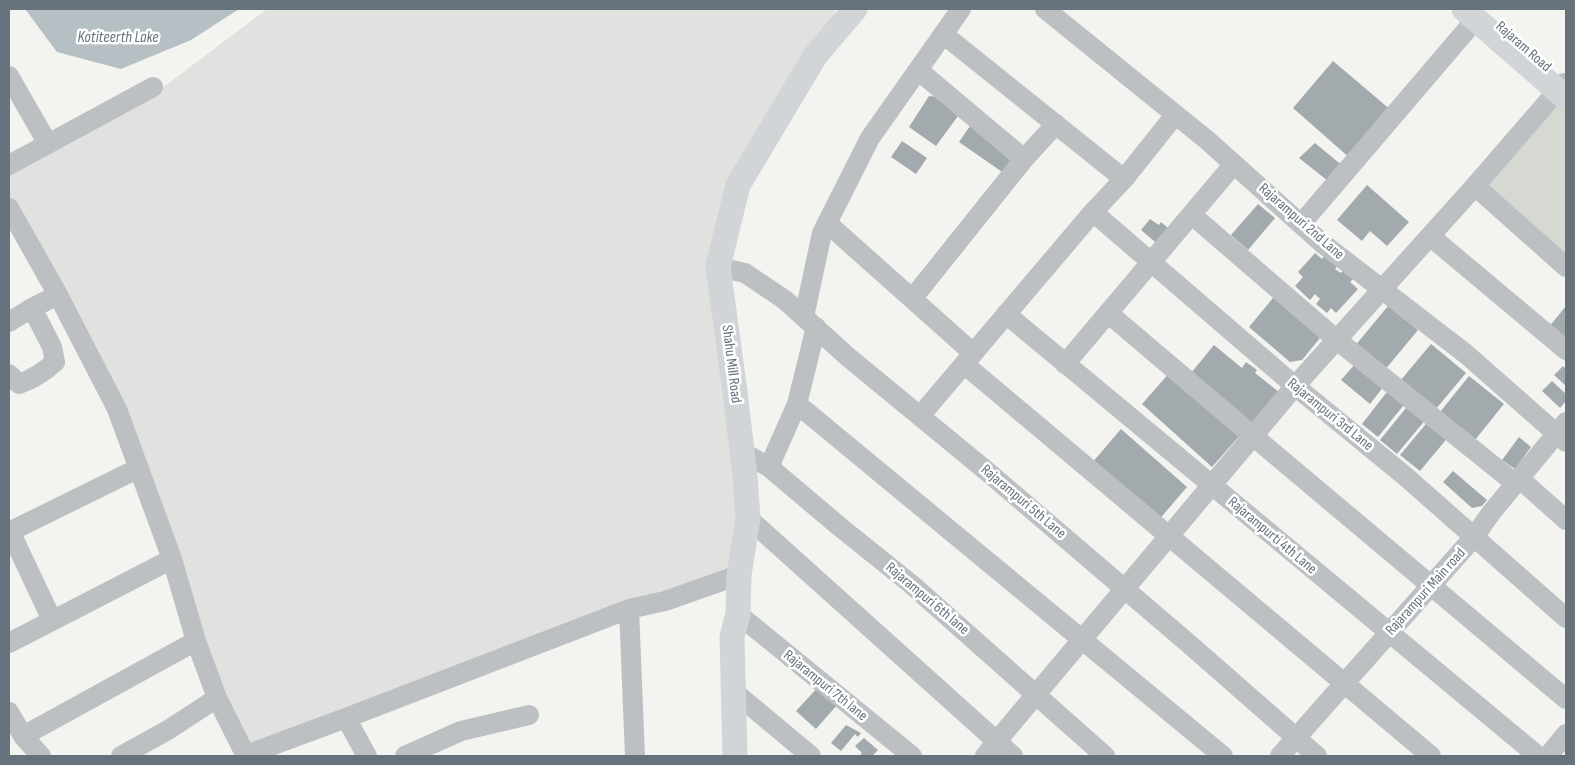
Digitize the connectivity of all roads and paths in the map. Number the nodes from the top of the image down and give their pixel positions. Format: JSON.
{"nodes":[{"id":1,"x":855,"y":9,"type":"edge"},
{"id":2,"x":961,"y":9,"type":"edge"},
{"id":3,"x":1045,"y":9,"type":"edge"},
{"id":4,"x":1473,"y":12,"type":"edge"},
{"id":5,"x":943,"y":34,"type":"junction"},
{"id":6,"x":918,"y":70,"type":"junction"},
{"id":7,"x":9,"y":76,"type":"edge"},
{"id":8,"x":153,"y":87,"type":"dead end"},
{"id":9,"x":1564,"y":89,"type":"edge"},
{"id":10,"x":1175,"y":115,"type":"junction"},
{"id":11,"x":1056,"y":124,"type":"junction"},
{"id":12,"x":48,"y":144,"type":"junction"},
{"id":13,"x":1024,"y":159,"type":"junction"},
{"id":14,"x":1234,"y":164,"type":"junction"},
{"id":15,"x":9,"y":165,"type":"edge"},
{"id":16,"x":1124,"y":180,"type":"junction"},
{"id":17,"x":1475,"y":186,"type":"junction"},
{"id":18,"x":9,"y":208,"type":"edge"},
{"id":19,"x":1093,"y":212,"type":"junction"},
{"id":20,"x":1192,"y":215,"type":"junction"},
{"id":21,"x":827,"y":223,"type":"junction"},
{"id":22,"x":1301,"y":224,"type":"junction"},
{"id":23,"x":1430,"y":236,"type":"junction"},
{"id":24,"x":1152,"y":262,"type":"junction"},
{"id":25,"x":718,"y":267,"type":"junction"},
{"id":26,"x":1566,"y":267,"type":"edge"},
{"id":27,"x":1382,"y":289,"type":"junction"},
{"id":28,"x":58,"y":295,"type":"junction"},
{"id":29,"x":912,"y":299,"type":"junction"},
{"id":30,"x":32,"y":308,"type":"junction"},
{"id":31,"x":1108,"y":313,"type":"junction"},
{"id":32,"x":1006,"y":314,"type":"junction"},
{"id":33,"x":9,"y":321,"type":"edge"},
{"id":34,"x":810,"y":322,"type":"junction"},
{"id":35,"x":1337,"y":340,"type":"junction"},
{"id":36,"x":1566,"y":350,"type":"edge"},
{"id":37,"x":968,"y":359,"type":"junction"},
{"id":38,"x":1066,"y":364,"type":"junction"},
{"id":39,"x":9,"y":374,"type":"edge"},
{"id":40,"x":1295,"y":386,"type":"junction"},
{"id":41,"x":797,"y":404,"type":"junction"},
{"id":42,"x":920,"y":416,"type":"junction"},
{"id":43,"x":1563,"y":433,"type":"edge"},
{"id":44,"x":1253,"y":436,"type":"junction"},
{"id":45,"x":742,"y":452,"type":"junction"},
{"id":46,"x":769,"y":467,"type":"junction"},
{"id":47,"x":139,"y":468,"type":"junction"},
{"id":48,"x":1518,"y":482,"type":"junction"},
{"id":49,"x":1211,"y":486,"type":"junction"},
{"id":50,"x":748,"y":518,"type":"junction"},
{"id":51,"x":1566,"y":520,"type":"edge"},
{"id":52,"x":9,"y":532,"type":"edge"},
{"id":53,"x":1168,"y":536,"type":"junction"},
{"id":54,"x":1474,"y":537,"type":"junction"},
{"id":55,"x":172,"y":559,"type":"junction"},
{"id":56,"x":739,"y":575,"type":"junction"},
{"id":57,"x":1432,"y":586,"type":"junction"},
{"id":58,"x":1124,"y":589,"type":"junction"},
{"id":59,"x":629,"y":610,"type":"junction"},
{"id":60,"x":738,"y":614,"type":"junction"},
{"id":61,"x":1566,"y":618,"type":"edge"},
{"id":62,"x":52,"y":620,"type":"junction"},
{"id":63,"x":1389,"y":633,"type":"junction"},
{"id":64,"x":1082,"y":639,"type":"junction"},
{"id":65,"x":196,"y":641,"type":"junction"},
{"id":66,"x":9,"y":643,"type":"edge"},
{"id":67,"x":1344,"y":684,"type":"junction"},
{"id":68,"x":733,"y":691,"type":"junction"},
{"id":69,"x":1037,"y":695,"type":"junction"},
{"id":70,"x":218,"y":698,"type":"junction"},
{"id":71,"x":1566,"y":698,"type":"edge"},
{"id":72,"x":9,"y":712,"type":"edge"},
{"id":73,"x":529,"y":715,"type":"dead end"},
{"id":74,"x":346,"y":718,"type":"junction"},
{"id":75,"x":1566,"y":734,"type":"edge"},
{"id":76,"x":23,"y":736,"type":"junction"},
{"id":77,"x":1296,"y":738,"type":"junction"},
{"id":78,"x":991,"y":749,"type":"edge"},
{"id":79,"x":41,"y":756,"type":"edge"},
{"id":80,"x":121,"y":756,"type":"edge"},
{"id":81,"x":246,"y":756,"type":"edge"},
{"id":82,"x":367,"y":756,"type":"edge"},
{"id":83,"x":405,"y":756,"type":"edge"},
{"id":84,"x":635,"y":756,"type":"edge"},
{"id":85,"x":735,"y":756,"type":"edge"},
{"id":86,"x":811,"y":756,"type":"edge"},
{"id":87,"x":912,"y":756,"type":"edge"},
{"id":88,"x":1013,"y":756,"type":"edge"},
{"id":89,"x":1105,"y":756,"type":"edge"},
{"id":90,"x":1223,"y":756,"type":"edge"},
{"id":91,"x":1280,"y":756,"type":"edge"},
{"id":92,"x":1317,"y":756,"type":"edge"},
{"id":93,"x":1430,"y":756,"type":"edge"},
{"id":94,"x":1538,"y":756,"type":"edge"},
{"id":95,"x":1548,"y":756,"type":"edge"}],
"edges":[{"from":1,"to":25,"type":"main road","name":"Shahu Mill Road"},
{"from":2,"to":5,"type":"street"},
{"from":3,"to":10,"type":"street","name":"Rajarampuri 2nd Lane"},
{"from":4,"to":9,"type":"main road","name":"Rajaram Road"},
{"from":4,"to":22,"type":"street"},
{"from":5,"to":6,"type":"street"},
{"from":5,"to":11,"type":"street"},
{"from":6,"to":13,"type":"street"},
{"from":6,"to":21,"type":"street"},
{"from":7,"to":12,"type":"street"},
{"from":8,"to":12,"type":"street"},
{"from":9,"to":17,"type":"street"},
{"from":10,"to":14,"type":"street","name":"Rajarampuri 2nd Lane"},
{"from":10,"to":16,"type":"street"},
{"from":11,"to":13,"type":"street"},
{"from":11,"to":16,"type":"street"},
{"from":12,"to":15,"type":"street"},
{"from":13,"to":29,"type":"street"},
{"from":14,"to":20,"type":"street"},
{"from":14,"to":22,"type":"street","name":"Rajarampuri 2nd Lane"},
{"from":16,"to":19,"type":"street"},
{"from":17,"to":23,"type":"street"},
{"from":17,"to":26,"type":"street"},
{"from":18,"to":28,"type":"street"},
{"from":19,"to":24,"type":"street","name":"Rajarampuri 3rd Lane"},
{"from":19,"to":32,"type":"street"},
{"from":20,"to":24,"type":"street"},
{"from":20,"to":35,"type":"street"},
{"from":21,"to":29,"type":"street"},
{"from":21,"to":34,"type":"street"},
{"from":22,"to":27,"type":"street","name":"Rajarampuri 2nd Lane"},
{"from":23,"to":27,"type":"street"},
{"from":23,"to":36,"type":"street"},
{"from":24,"to":31,"type":"street"},
{"from":24,"to":40,"type":"street","name":"Rajarampuri 3rd Lane"},
{"from":25,"to":34,"type":"street","name":"Rajarampuri 5th Lane"},
{"from":25,"to":45,"type":"main road","name":"Shahu Mill Road"},
{"from":27,"to":35,"type":"street"},
{"from":27,"to":43,"type":"street","name":"Rajarampuri 2nd Lane"},
{"from":28,"to":30,"type":"street"},
{"from":28,"to":47,"type":"street"},
{"from":29,"to":37,"type":"street"},
{"from":30,"to":33,"type":"street"},
{"from":30,"to":39,"type":"street"},
{"from":31,"to":38,"type":"street"},
{"from":31,"to":44,"type":"street"},
{"from":32,"to":37,"type":"street"},
{"from":32,"to":38,"type":"street","name":"Rajarampurti 4th Lane"},
{"from":34,"to":41,"type":"street"},
{"from":34,"to":42,"type":"street","name":"Rajarampuri 5th Lane"},
{"from":35,"to":40,"type":"street"},
{"from":35,"to":48,"type":"street"},
{"from":37,"to":42,"type":"street"},
{"from":37,"to":53,"type":"street"},
{"from":38,"to":49,"type":"street","name":"Rajarampurti 4th Lane"},
{"from":40,"to":44,"type":"street"},
{"from":40,"to":54,"type":"street","name":"Rajarampuri 3rd Lane"},
{"from":41,"to":46,"type":"street"},
{"from":41,"to":64,"type":"street"},
{"from":42,"to":58,"type":"street","name":"Rajarampuri 5th Lane"},
{"from":43,"to":48,"type":"street","name":"Rajarampuri Main road"},
{"from":44,"to":49,"type":"street"},
{"from":44,"to":57,"type":"street"},
{"from":45,"to":46,"type":"street","name":"Rajarampuri 6th lane"},
{"from":45,"to":50,"type":"main road","name":"Shahu Mill Road"},
{"from":46,"to":69,"type":"street","name":"Rajarampuri 6th lane"},
{"from":47,"to":52,"type":"street"},
{"from":47,"to":55,"type":"street"},
{"from":48,"to":51,"type":"street"},
{"from":48,"to":54,"type":"street","name":"Rajarampuri Main road"},
{"from":49,"to":53,"type":"street"},
{"from":49,"to":63,"type":"street","name":"Rajarampurti 4th Lane"},
{"from":50,"to":56,"type":"main road","name":"Shahu Mill Road"},
{"from":50,"to":78,"type":"street"},
{"from":52,"to":62,"type":"street"},
{"from":53,"to":58,"type":"street"},
{"from":53,"to":67,"type":"street"},
{"from":54,"to":57,"type":"street","name":"Rajarampuri Main road"},
{"from":54,"to":61,"type":"street","name":"Rajarampuri 3rd Lane"},
{"from":55,"to":62,"type":"street"},
{"from":55,"to":65,"type":"street"},
{"from":56,"to":59,"type":"street"},
{"from":56,"to":60,"type":"main road","name":"Shahu Mill Road"},
{"from":57,"to":63,"type":"street","name":"Rajarampuri Main road"},
{"from":57,"to":71,"type":"street"},
{"from":58,"to":64,"type":"street"},
{"from":58,"to":77,"type":"street","name":"Rajarampuri 5th Lane"},
{"from":59,"to":74,"type":"street"},
{"from":59,"to":84,"type":"street"},
{"from":60,"to":68,"type":"main road","name":"Shahu Mill Road"},
{"from":60,"to":87,"type":"street","name":"Rajarampuri 7th lane"},
{"from":62,"to":66,"type":"street"},
{"from":63,"to":67,"type":"street","name":"Rajarampuri Main road"},
{"from":63,"to":94,"type":"street","name":"Rajarampurti 4th Lane"},
{"from":64,"to":69,"type":"street"},
{"from":64,"to":90,"type":"street"},
{"from":65,"to":70,"type":"street"},
{"from":65,"to":76,"type":"street"},
{"from":67,"to":77,"type":"street","name":"Rajarampuri Main road"},
{"from":67,"to":93,"type":"street"},
{"from":68,"to":85,"type":"main road","name":"Shahu Mill Road"},
{"from":68,"to":86,"type":"street"},
{"from":69,"to":78,"type":"street"},
{"from":69,"to":89,"type":"street","name":"Rajarampuri 6th lane"},
{"from":70,"to":80,"type":"street"},
{"from":70,"to":81,"type":"street"},
{"from":72,"to":76,"type":"street"},
{"from":73,"to":83,"type":"street"},
{"from":74,"to":81,"type":"street"},
{"from":74,"to":82,"type":"street"},
{"from":75,"to":95,"type":"street"},
{"from":76,"to":79,"type":"street"},
{"from":77,"to":91,"type":"street","name":"Rajarampuri Main road"},
{"from":77,"to":92,"type":"street","name":"Rajarampuri 5th Lane"},
{"from":78,"to":88,"type":"street"}]}
